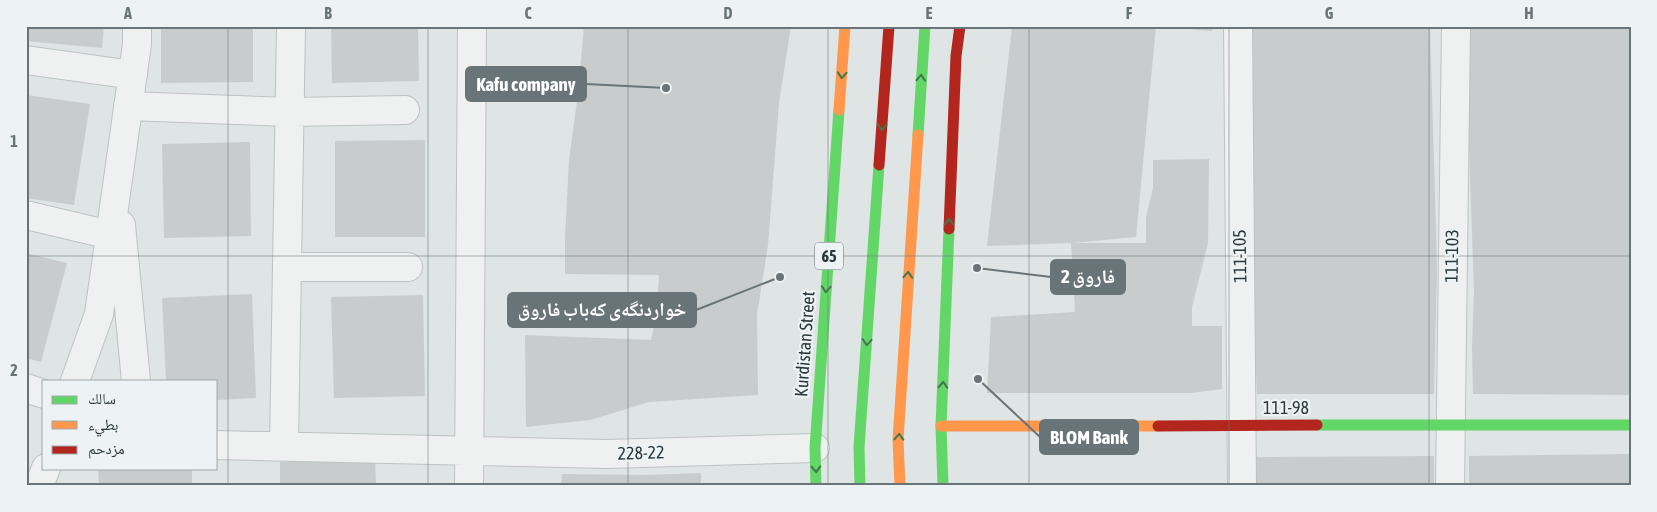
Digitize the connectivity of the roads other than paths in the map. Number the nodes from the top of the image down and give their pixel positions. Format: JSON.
{"nodes":[{"id":1,"x":137,"y":26,"type":"edge"},
{"id":2,"x":291,"y":26,"type":"edge"},
{"id":3,"x":472,"y":26,"type":"edge"},
{"id":4,"x":845,"y":26,"type":"edge"},
{"id":5,"x":889,"y":26,"type":"edge"},
{"id":6,"x":925,"y":26,"type":"edge"},
{"id":7,"x":960,"y":26,"type":"edge"},
{"id":8,"x":1238,"y":26,"type":"edge"},
{"id":9,"x":1456,"y":26,"type":"edge"},
{"id":10,"x":26,"y":60,"type":"edge"},
{"id":11,"x":132,"y":75,"type":"junction"},
{"id":12,"x":128,"y":106,"type":"junction"},
{"id":13,"x":406,"y":110,"type":"dead end"},
{"id":14,"x":290,"y":112,"type":"junction"},
{"id":15,"x":117,"y":187,"type":"junction"},
{"id":16,"x":26,"y":215,"type":"edge"},
{"id":17,"x":110,"y":234,"type":"junction"},
{"id":18,"x":289,"y":267,"type":"junction"},
{"id":19,"x":408,"y":267,"type":"dead end"},
{"id":20,"x":75,"y":380,"type":"edge"},
{"id":21,"x":136,"y":380,"type":"edge"},
{"id":22,"x":26,"y":388,"type":"edge"},
{"id":23,"x":42,"y":393,"type":"edge"},
{"id":24,"x":1631,"y":425,"type":"edge"},
{"id":25,"x":941,"y":426,"type":"junction"},
{"id":26,"x":1242,"y":426,"type":"junction"},
{"id":27,"x":1450,"y":426,"type":"junction"},
{"id":28,"x":218,"y":445,"type":"edge"},
{"id":29,"x":284,"y":445,"type":"junction"},
{"id":30,"x":815,"y":448,"type":"junction"},
{"id":31,"x":468,"y":452,"type":"junction"},
{"id":32,"x":45,"y":470,"type":"edge"},
{"id":33,"x":39,"y":486,"type":"edge"},
{"id":34,"x":469,"y":486,"type":"edge"},
{"id":35,"x":816,"y":486,"type":"edge"},
{"id":36,"x":860,"y":486,"type":"edge"},
{"id":37,"x":900,"y":486,"type":"edge"},
{"id":38,"x":943,"y":486,"type":"edge"},
{"id":39,"x":1242,"y":486,"type":"edge"},
{"id":40,"x":1450,"y":486,"type":"edge"}],
"edges":[{"from":1,"to":11,"type":"street"},
{"from":2,"to":14,"type":"street"},
{"from":3,"to":31,"type":"street"},
{"from":4,"to":30,"type":"main road","name":"Kurdistan Street","number":"65","one_way":true},
{"from":5,"to":36,"type":"main road","one_way":true},
{"from":37,"to":6,"type":"main road","one_way":true},
{"from":25,"to":7,"type":"main road","one_way":true},
{"from":8,"to":26,"type":"street","name":"111-105"},
{"from":9,"to":27,"type":"street","name":"111-103"},
{"from":10,"to":11,"type":"street"},
{"from":11,"to":12,"type":"street"},
{"from":12,"to":14,"type":"street"},
{"from":12,"to":15,"type":"street"},
{"from":13,"to":14,"type":"street"},
{"from":14,"to":18,"type":"street"},
{"from":15,"to":17,"type":"street"},
{"from":15,"to":21,"type":"street"},
{"from":16,"to":17,"type":"street"},
{"from":17,"to":20,"type":"street"},
{"from":18,"to":19,"type":"street"},
{"from":18,"to":29,"type":"street"},
{"from":22,"to":23,"type":"street"},
{"from":24,"to":27,"type":"main road","name":"111-98"},
{"from":25,"to":26,"type":"main road","name":"111-98"},
{"from":25,"to":38,"type":"main road"},
{"from":26,"to":27,"type":"main road","name":"111-98"},
{"from":26,"to":39,"type":"street","name":"111-105"},
{"from":27,"to":40,"type":"street","name":"111-103"},
{"from":28,"to":29,"type":"street","name":"228-22"},
{"from":29,"to":31,"type":"street","name":"228-22"},
{"from":30,"to":31,"type":"street","name":"228-22"},
{"from":30,"to":35,"type":"main road","name":"Kurdistan Street","number":"65","one_way":true},
{"from":31,"to":34,"type":"street"},
{"from":32,"to":33,"type":"street"}]}
